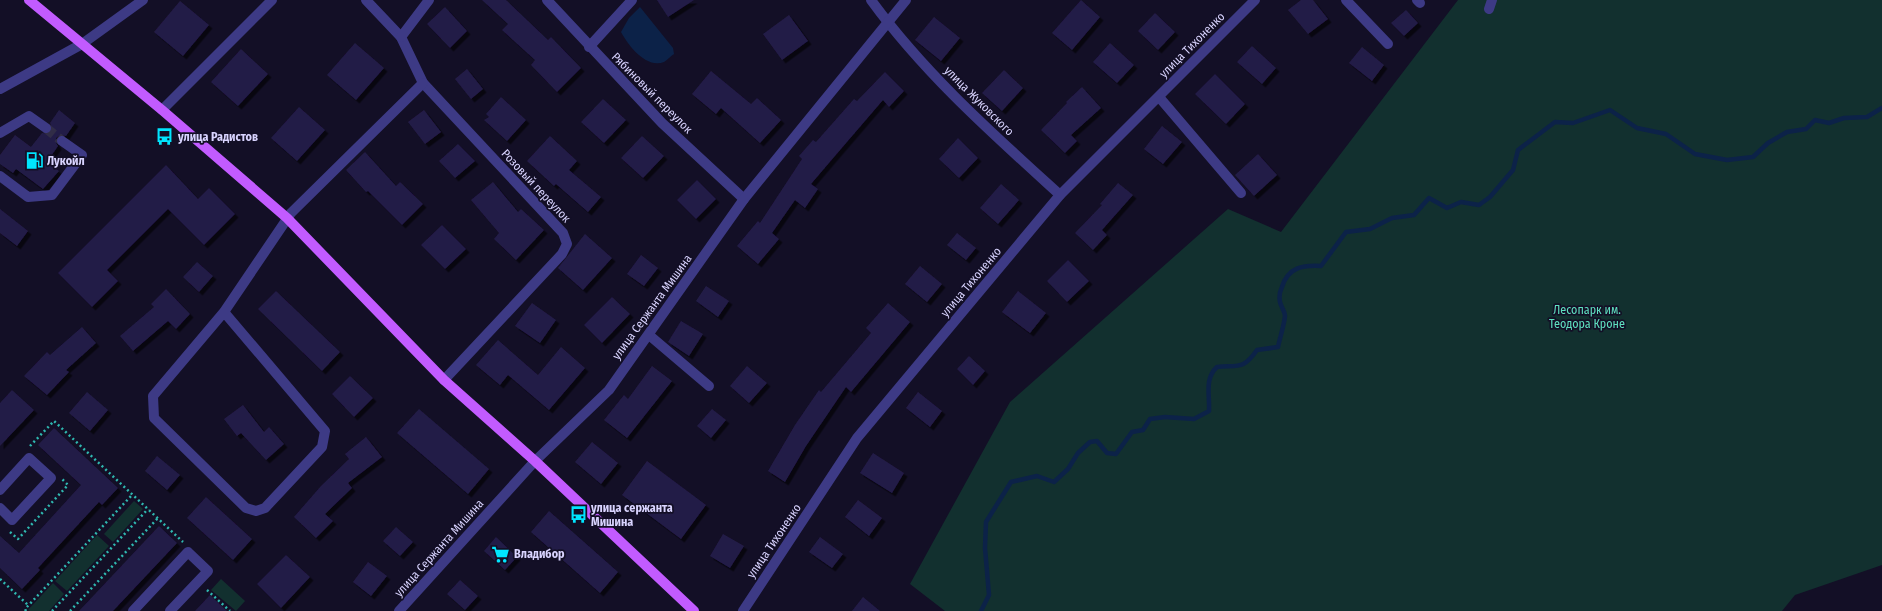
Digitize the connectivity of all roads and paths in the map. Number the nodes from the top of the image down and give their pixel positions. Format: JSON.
{"nodes":[{"id":1,"x":29,"y":0,"type":"edge"},
{"id":2,"x":143,"y":0,"type":"edge"},
{"id":3,"x":272,"y":0,"type":"edge"},
{"id":4,"x":366,"y":0,"type":"edge"},
{"id":5,"x":429,"y":0,"type":"edge"},
{"id":6,"x":546,"y":0,"type":"edge"},
{"id":7,"x":632,"y":0,"type":"edge"},
{"id":8,"x":871,"y":0,"type":"edge"},
{"id":9,"x":906,"y":0,"type":"edge"},
{"id":10,"x":1255,"y":0,"type":"edge"},
{"id":11,"x":1346,"y":0,"type":"edge"},
{"id":12,"x":887,"y":21,"type":"junction"},
{"id":13,"x":401,"y":37,"type":"junction"},
{"id":14,"x":82,"y":44,"type":"junction"},
{"id":15,"x":1388,"y":44,"type":"dead end"},
{"id":16,"x":589,"y":47,"type":"junction"},
{"id":17,"x":423,"y":83,"type":"junction"},
{"id":18,"x":0,"y":89,"type":"edge"},
{"id":19,"x":1159,"y":97,"type":"junction"},
{"id":20,"x":162,"y":110,"type":"junction"},
{"id":21,"x":46,"y":128,"type":"tunnel mouth"},
{"id":22,"x":0,"y":133,"type":"edge"},
{"id":23,"x":62,"y":141,"type":"tunnel mouth"},
{"id":24,"x":0,"y":176,"type":"edge"},
{"id":25,"x":1241,"y":193,"type":"dead end"},
{"id":26,"x":1060,"y":196,"type":"junction"},
{"id":27,"x":744,"y":199,"type":"junction"},
{"id":28,"x":286,"y":218,"type":"junction"},
{"id":29,"x":224,"y":312,"type":"junction"},
{"id":30,"x":650,"y":335,"type":"junction"},
{"id":31,"x":444,"y":380,"type":"junction"},
{"id":32,"x":709,"y":386,"type":"dead end"},
{"id":33,"x":34,"y":453,"type":"dead end"},
{"id":34,"x":535,"y":461,"type":"junction"},
{"id":35,"x":57,"y":474,"type":"dead end"},
{"id":36,"x":0,"y":490,"type":"edge"},
{"id":37,"x":132,"y":495,"type":"junction"},
{"id":38,"x":0,"y":508,"type":"edge"},
{"id":39,"x":148,"y":509,"type":"junction"},
{"id":40,"x":158,"y":518,"type":"junction"},
{"id":41,"x":9,"y":530,"type":"dead end"},
{"id":42,"x":188,"y":552,"type":"junction"},
{"id":43,"x":0,"y":579,"type":"edge"},
{"id":44,"x":204,"y":586,"type":"dead end"},
{"id":45,"x":28,"y":605,"type":"junction"},
{"id":46,"x":26,"y":611,"type":"edge"},
{"id":47,"x":52,"y":611,"type":"edge"},
{"id":48,"x":70,"y":611,"type":"edge"},
{"id":49,"x":133,"y":611,"type":"edge"},
{"id":50,"x":170,"y":611,"type":"edge"},
{"id":51,"x":230,"y":611,"type":"edge"},
{"id":52,"x":399,"y":611,"type":"edge"},
{"id":53,"x":694,"y":611,"type":"edge"},
{"id":54,"x":743,"y":611,"type":"edge"}],
"edges":[{"from":1,"to":14,"type":"main road"},
{"from":2,"to":14,"type":"street"},
{"from":3,"to":20,"type":"street"},
{"from":4,"to":13,"type":"street","name":"Розовый переулок"},
{"from":5,"to":13,"type":"street"},
{"from":6,"to":16,"type":"street","name":"Рябиновый переулок"},
{"from":7,"to":16,"type":"street"},
{"from":8,"to":12,"type":"street","name":"улица Жуковского"},
{"from":9,"to":12,"type":"street","name":"улица Сержанта Мишина"},
{"from":10,"to":19,"type":"street","name":"улица Тихоненко"},
{"from":11,"to":15,"type":"street"},
{"from":12,"to":26,"type":"street","name":"улица Жуковского"},
{"from":12,"to":27,"type":"street","name":"улица Сержанта Мишина"},
{"from":13,"to":17,"type":"street","name":"Розовый переулок"},
{"from":14,"to":18,"type":"street"},
{"from":14,"to":20,"type":"main road"},
{"from":16,"to":27,"type":"street","name":"Рябиновый переулок"},
{"from":17,"to":28,"type":"street"},
{"from":17,"to":31,"type":"street","name":"Розовый переулок"},
{"from":19,"to":25,"type":"street"},
{"from":19,"to":26,"type":"street","name":"улица Тихоненко"},
{"from":20,"to":28,"type":"main road"},
{"from":21,"to":22,"type":"street"},
{"from":23,"to":24,"type":"street"},
{"from":26,"to":54,"type":"street","name":"улица Тихоненко"},
{"from":27,"to":30,"type":"street","name":"улица Сержанта Мишина"},
{"from":28,"to":29,"type":"street"},
{"from":28,"to":31,"type":"main road"},
{"from":29,"to":29,"type":"street"},
{"from":30,"to":32,"type":"street"},
{"from":30,"to":34,"type":"street","name":"улица Сержанта Мишина"},
{"from":31,"to":34,"type":"main road"},
{"from":33,"to":37,"type":"path"},
{"from":34,"to":52,"type":"street","name":"улица Сержанта Мишина"},
{"from":34,"to":53,"type":"main road"},
{"from":35,"to":41,"type":"path"},
{"from":36,"to":38,"type":"street"},
{"from":37,"to":39,"type":"path"},
{"from":37,"to":45,"type":"path"},
{"from":39,"to":40,"type":"path"},
{"from":39,"to":47,"type":"path"},
{"from":40,"to":42,"type":"path"},
{"from":40,"to":48,"type":"path"},
{"from":42,"to":49,"type":"street"},
{"from":42,"to":50,"type":"street"},
{"from":43,"to":45,"type":"path"},
{"from":44,"to":51,"type":"path"},
{"from":45,"to":46,"type":"path"}]}
